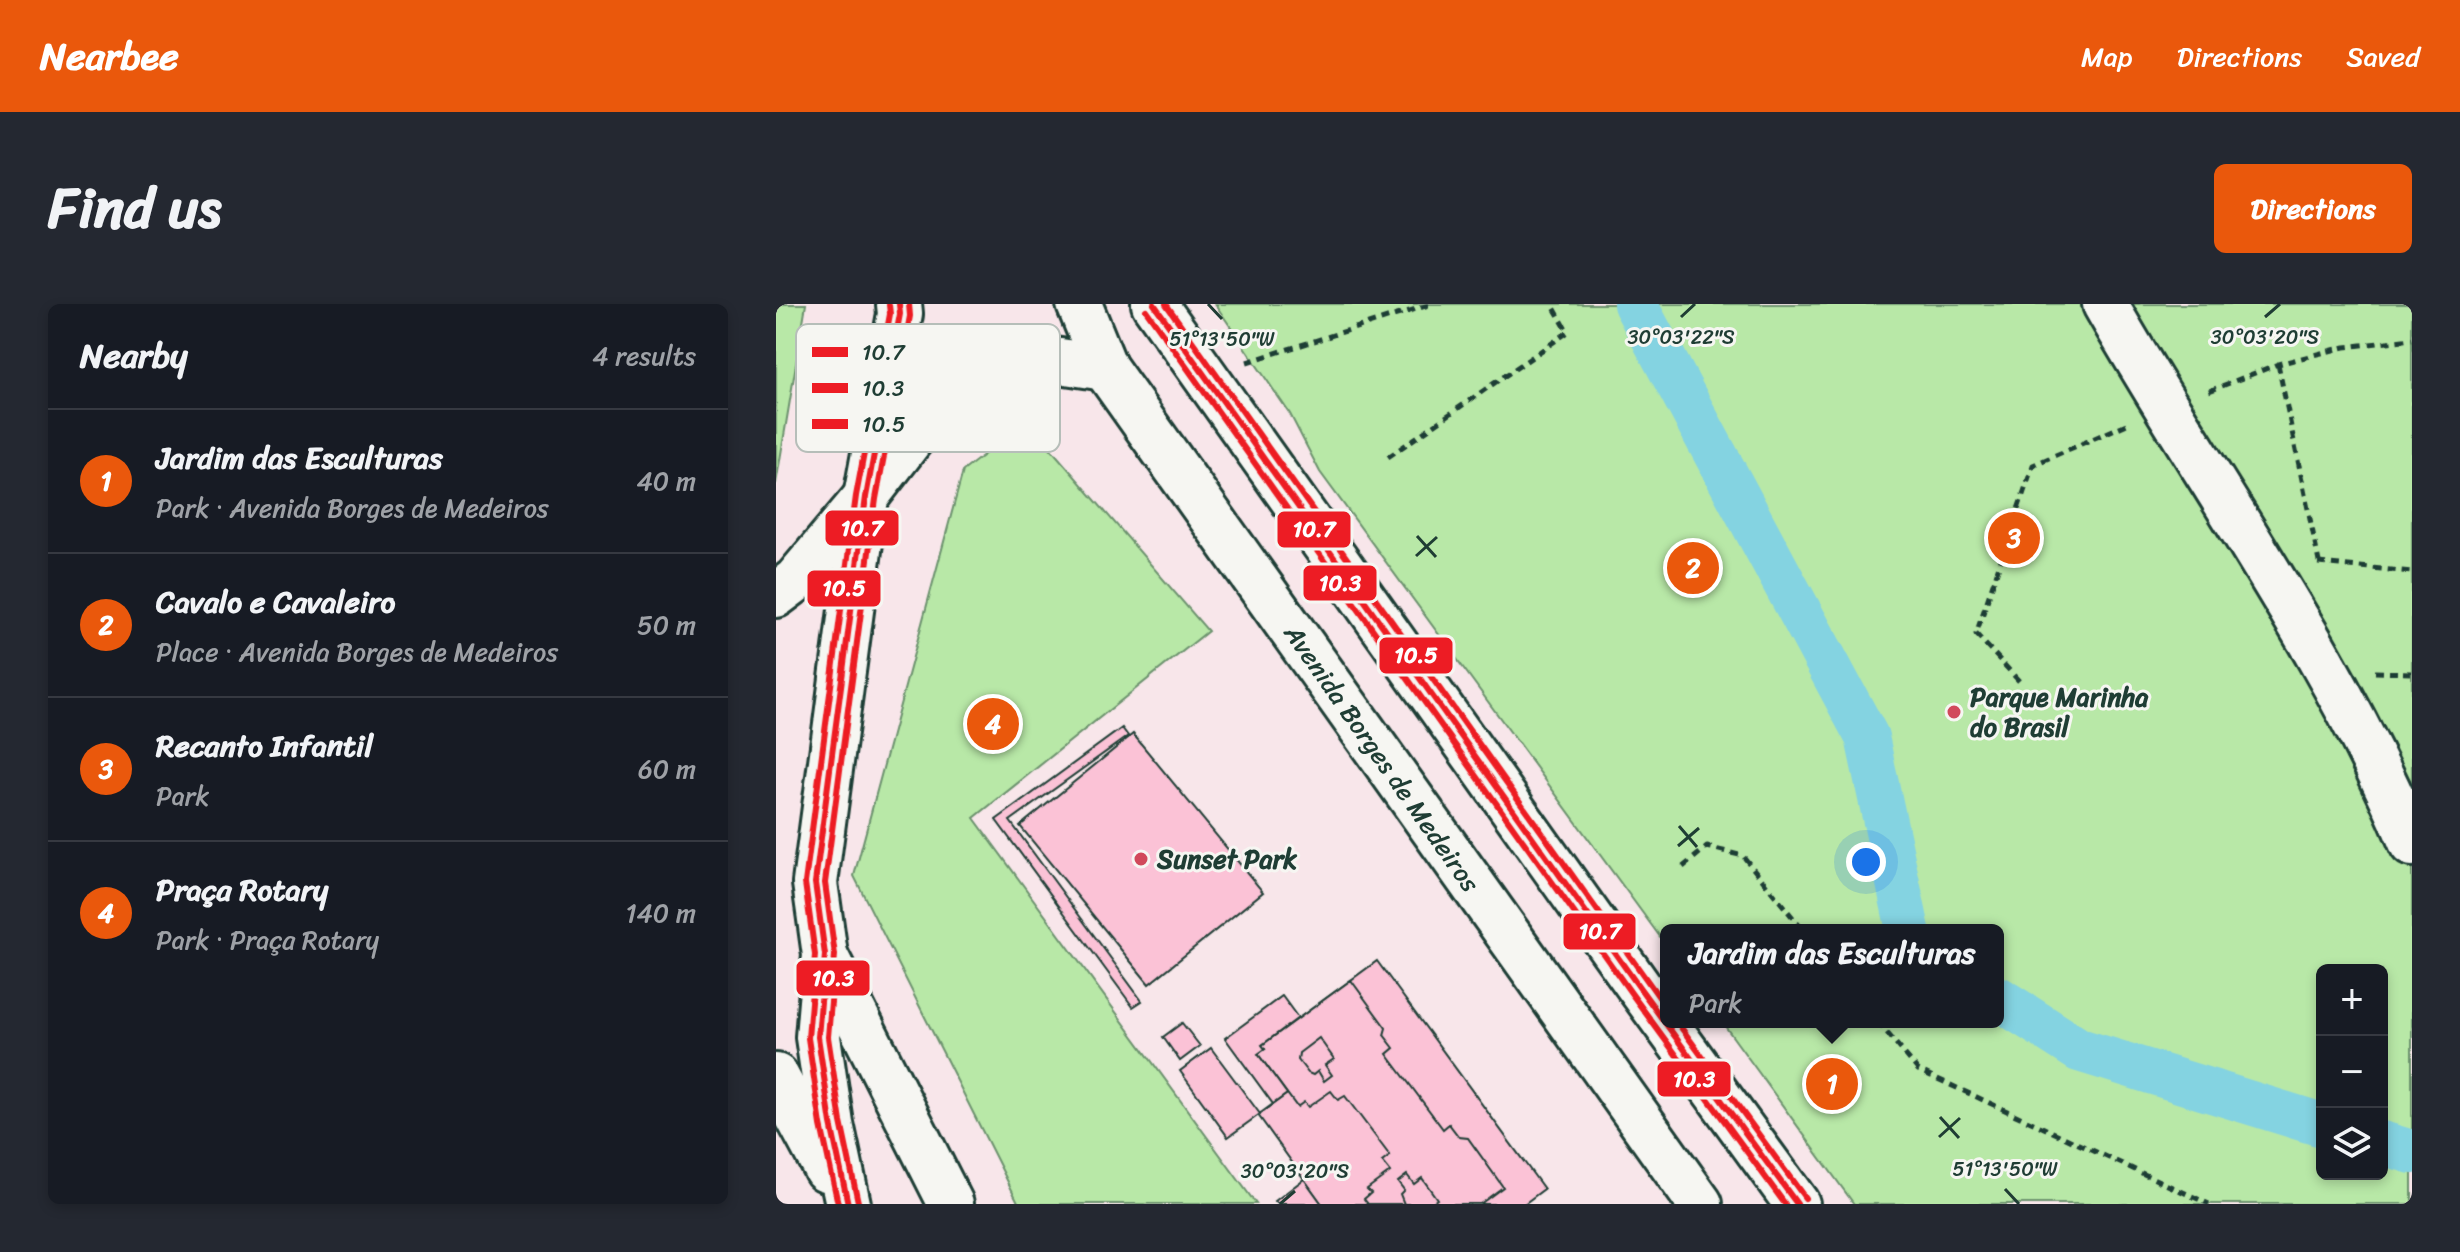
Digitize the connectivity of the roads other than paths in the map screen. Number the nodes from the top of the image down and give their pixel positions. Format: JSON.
{"nodes":[{"id":1,"x":899,"y":304,"type":"edge"},
{"id":2,"x":1079,"y":304,"type":"edge"},
{"id":3,"x":1154,"y":304,"type":"edge"},
{"id":4,"x":2105,"y":304,"type":"edge"},
{"id":5,"x":898,"y":324,"type":"edge"},
{"id":6,"x":1060,"y":361,"type":"edge"},
{"id":7,"x":1105,"y":368,"type":"junction"},
{"id":8,"x":874,"y":452,"type":"edge"},
{"id":9,"x":901,"y":452,"type":"edge"},
{"id":10,"x":866,"y":497,"type":"junction"},
{"id":11,"x":776,"y":595,"type":"edge"},
{"id":12,"x":2408,"y":815,"type":"edge"},
{"id":13,"x":825,"y":955,"type":"junction"},
{"id":14,"x":1660,"y":1015,"type":"edge"},
{"id":15,"x":1669,"y":1028,"type":"edge"},
{"id":16,"x":776,"y":1076,"type":"edge"},
{"id":17,"x":846,"y":1204,"type":"edge"},
{"id":18,"x":951,"y":1204,"type":"edge"},
{"id":19,"x":1700,"y":1204,"type":"edge"},
{"id":20,"x":1797,"y":1204,"type":"edge"}],
"edges":[{"from":1,"to":5,"type":"main road"},
{"from":2,"to":7,"type":"main road","name":"Avenida Borges de Medeiros"},
{"from":3,"to":14,"type":"main road"},
{"from":4,"to":12,"type":"main road"},
{"from":6,"to":7,"type":"main road"},
{"from":7,"to":19,"type":"main road","name":"Avenida Borges de Medeiros"},
{"from":8,"to":10,"type":"main road"},
{"from":9,"to":10,"type":"main road"},
{"from":10,"to":11,"type":"main road"},
{"from":10,"to":13,"type":"main road"},
{"from":13,"to":17,"type":"main road"},
{"from":13,"to":18,"type":"main road"},
{"from":15,"to":20,"type":"main road"},
{"from":16,"to":17,"type":"main road"}]}
